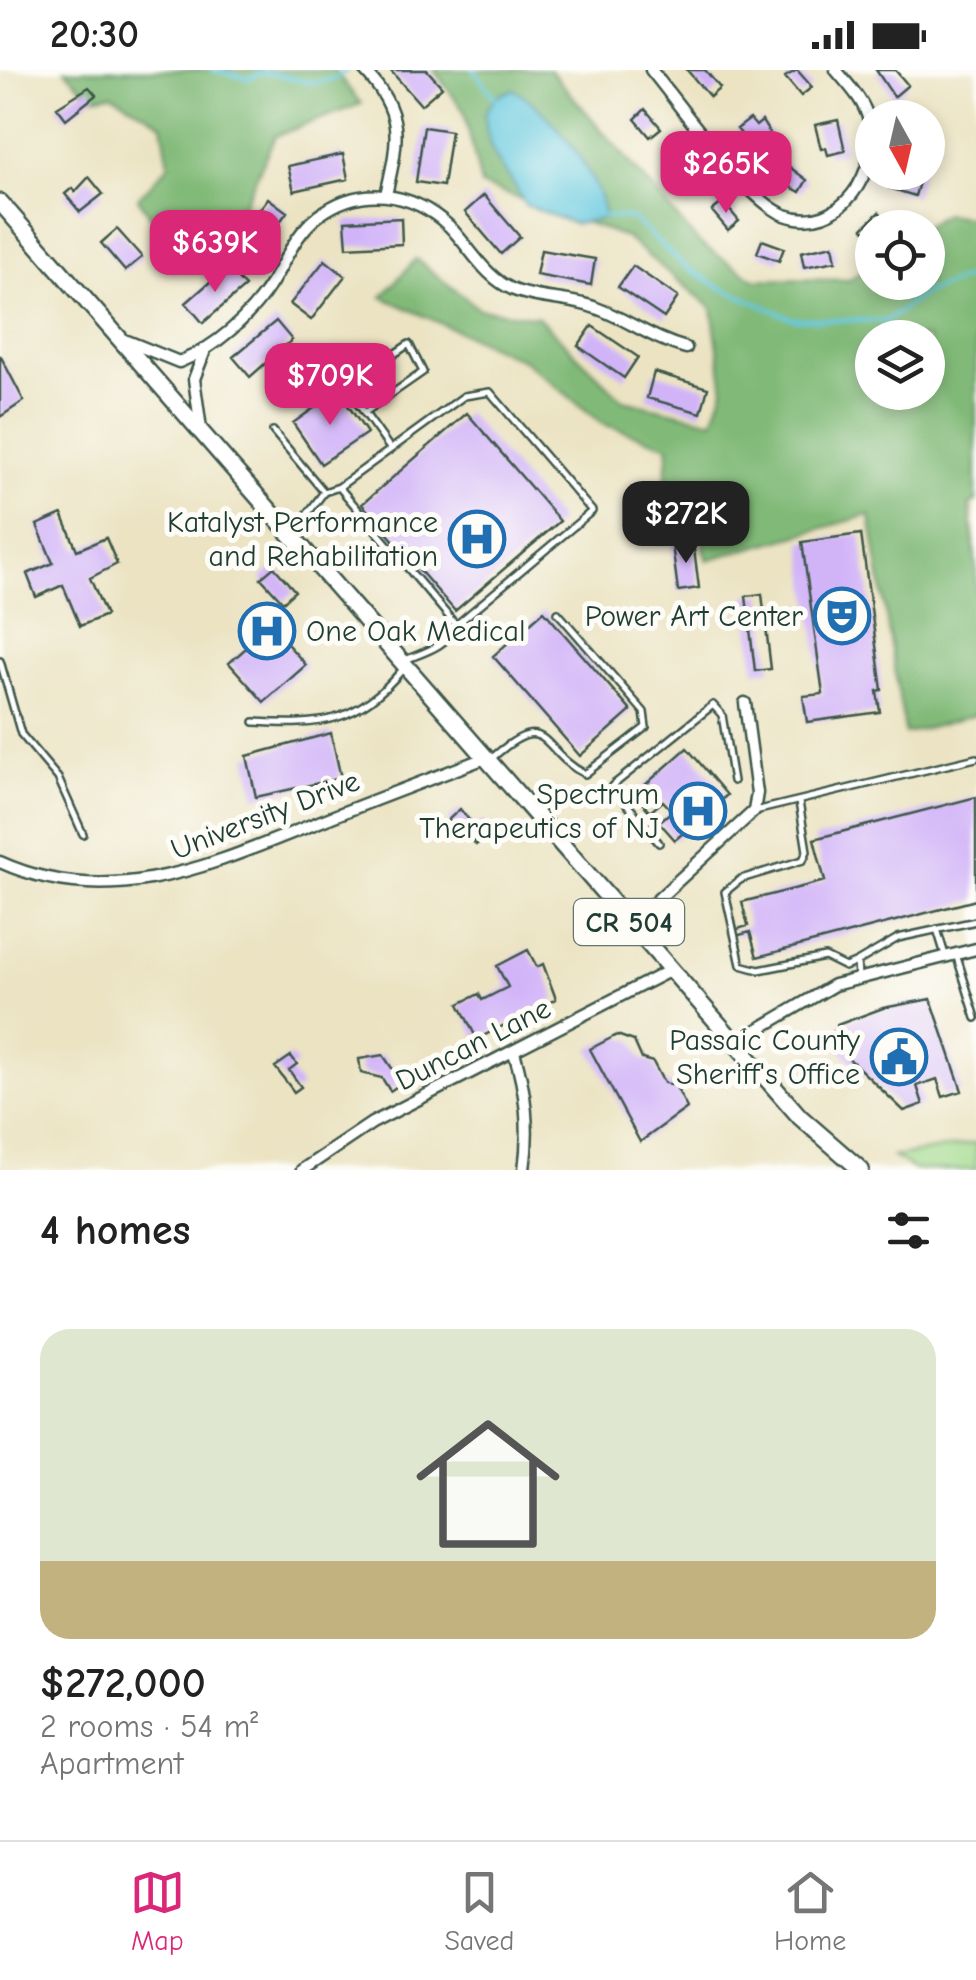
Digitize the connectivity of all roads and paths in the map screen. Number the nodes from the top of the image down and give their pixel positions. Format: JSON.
{"nodes":[{"id":1,"x":364,"y":70,"type":"edge"},
{"id":2,"x":650,"y":70,"type":"edge"},
{"id":3,"x":836,"y":70,"type":"edge"},
{"id":4,"x":386,"y":195,"type":"junction"},
{"id":5,"x":0,"y":202,"type":"edge"},
{"id":6,"x":118,"y":337,"type":"junction"},
{"id":7,"x":686,"y":348,"type":"dead end"},
{"id":8,"x":204,"y":353,"type":"junction"},
{"id":9,"x":364,"y":412,"type":"junction"},
{"id":10,"x":273,"y":431,"type":"dead end"},
{"id":11,"x":202,"y":434,"type":"junction"},
{"id":12,"x":389,"y":447,"type":"junction"},
{"id":13,"x":338,"y":487,"type":"junction"},
{"id":14,"x":324,"y":492,"type":"junction"},
{"id":15,"x":291,"y":536,"type":"junction"},
{"id":16,"x":558,"y":614,"type":"dead end"},
{"id":17,"x":456,"y":625,"type":"junction"},
{"id":18,"x":0,"y":661,"type":"edge"},
{"id":19,"x":403,"y":664,"type":"junction"},
{"id":20,"x":745,"y":703,"type":"dead end"},
{"id":21,"x":254,"y":722,"type":"dead end"},
{"id":22,"x":976,"y":758,"type":"edge"},
{"id":23,"x":487,"y":760,"type":"junction"},
{"id":24,"x":733,"y":781,"type":"dead end"},
{"id":25,"x":800,"y":802,"type":"junction"},
{"id":26,"x":754,"y":811,"type":"junction"},
{"id":27,"x":83,"y":834,"type":"dead end"},
{"id":28,"x":659,"y":844,"type":"dead end"},
{"id":29,"x":0,"y":862,"type":"edge"},
{"id":30,"x":976,"y":920,"type":"edge"},
{"id":31,"x":630,"y":924,"type":"junction"},
{"id":32,"x":937,"y":929,"type":"junction"},
{"id":33,"x":976,"y":950,"type":"edge"},
{"id":34,"x":951,"y":955,"type":"junction"},
{"id":35,"x":857,"y":962,"type":"junction"},
{"id":36,"x":671,"y":970,"type":"junction"},
{"id":37,"x":858,"y":976,"type":"junction"},
{"id":38,"x":976,"y":1018,"type":"edge"},
{"id":39,"x":735,"y":1043,"type":"junction"},
{"id":40,"x":514,"y":1052,"type":"junction"},
{"id":41,"x":302,"y":1170,"type":"edge"},
{"id":42,"x":524,"y":1170,"type":"edge"},
{"id":43,"x":861,"y":1170,"type":"edge"}],
"edges":[{"from":1,"to":4,"type":"street"},
{"from":2,"to":3,"type":"street"},
{"from":4,"to":7,"type":"street"},
{"from":4,"to":8,"type":"street"},
{"from":5,"to":6,"type":"main road","number":"CR 504"},
{"from":6,"to":8,"type":"street"},
{"from":6,"to":11,"type":"main road","number":"CR 504"},
{"from":8,"to":11,"type":"street"},
{"from":9,"to":9,"type":"lane"},
{"from":9,"to":12,"type":"lane"},
{"from":10,"to":14,"type":"lane"},
{"from":11,"to":15,"type":"main road","number":"CR 504"},
{"from":12,"to":13,"type":"lane"},
{"from":12,"to":17,"type":"lane"},
{"from":13,"to":14,"type":"lane"},
{"from":13,"to":17,"type":"lane"},
{"from":14,"to":15,"type":"lane"},
{"from":15,"to":19,"type":"main road","number":"CR 504"},
{"from":16,"to":23,"type":"lane"},
{"from":17,"to":19,"type":"lane"},
{"from":18,"to":27,"type":"lane"},
{"from":19,"to":21,"type":"lane"},
{"from":19,"to":23,"type":"main road","number":"CR 504"},
{"from":20,"to":26,"type":"street"},
{"from":22,"to":25,"type":"lane"},
{"from":23,"to":29,"type":"street","name":"University Drive"},
{"from":23,"to":31,"type":"main road","number":"CR 504"},
{"from":24,"to":28,"type":"lane"},
{"from":25,"to":26,"type":"lane"},
{"from":25,"to":35,"type":"lane"},
{"from":26,"to":31,"type":"street"},
{"from":30,"to":32,"type":"lane"},
{"from":31,"to":36,"type":"main road","number":"CR 504"},
{"from":32,"to":34,"type":"lane"},
{"from":32,"to":35,"type":"lane"},
{"from":33,"to":34,"type":"street"},
{"from":34,"to":37,"type":"street"},
{"from":34,"to":38,"type":"lane"},
{"from":35,"to":37,"type":"lane"},
{"from":36,"to":39,"type":"main road","number":"CR 504"},
{"from":36,"to":40,"type":"street","name":"Duncan Lane"},
{"from":37,"to":39,"type":"street"},
{"from":39,"to":43,"type":"main road","number":"CR 504"},
{"from":40,"to":41,"type":"street","name":"Duncan Lane"},
{"from":40,"to":42,"type":"street"}]}
